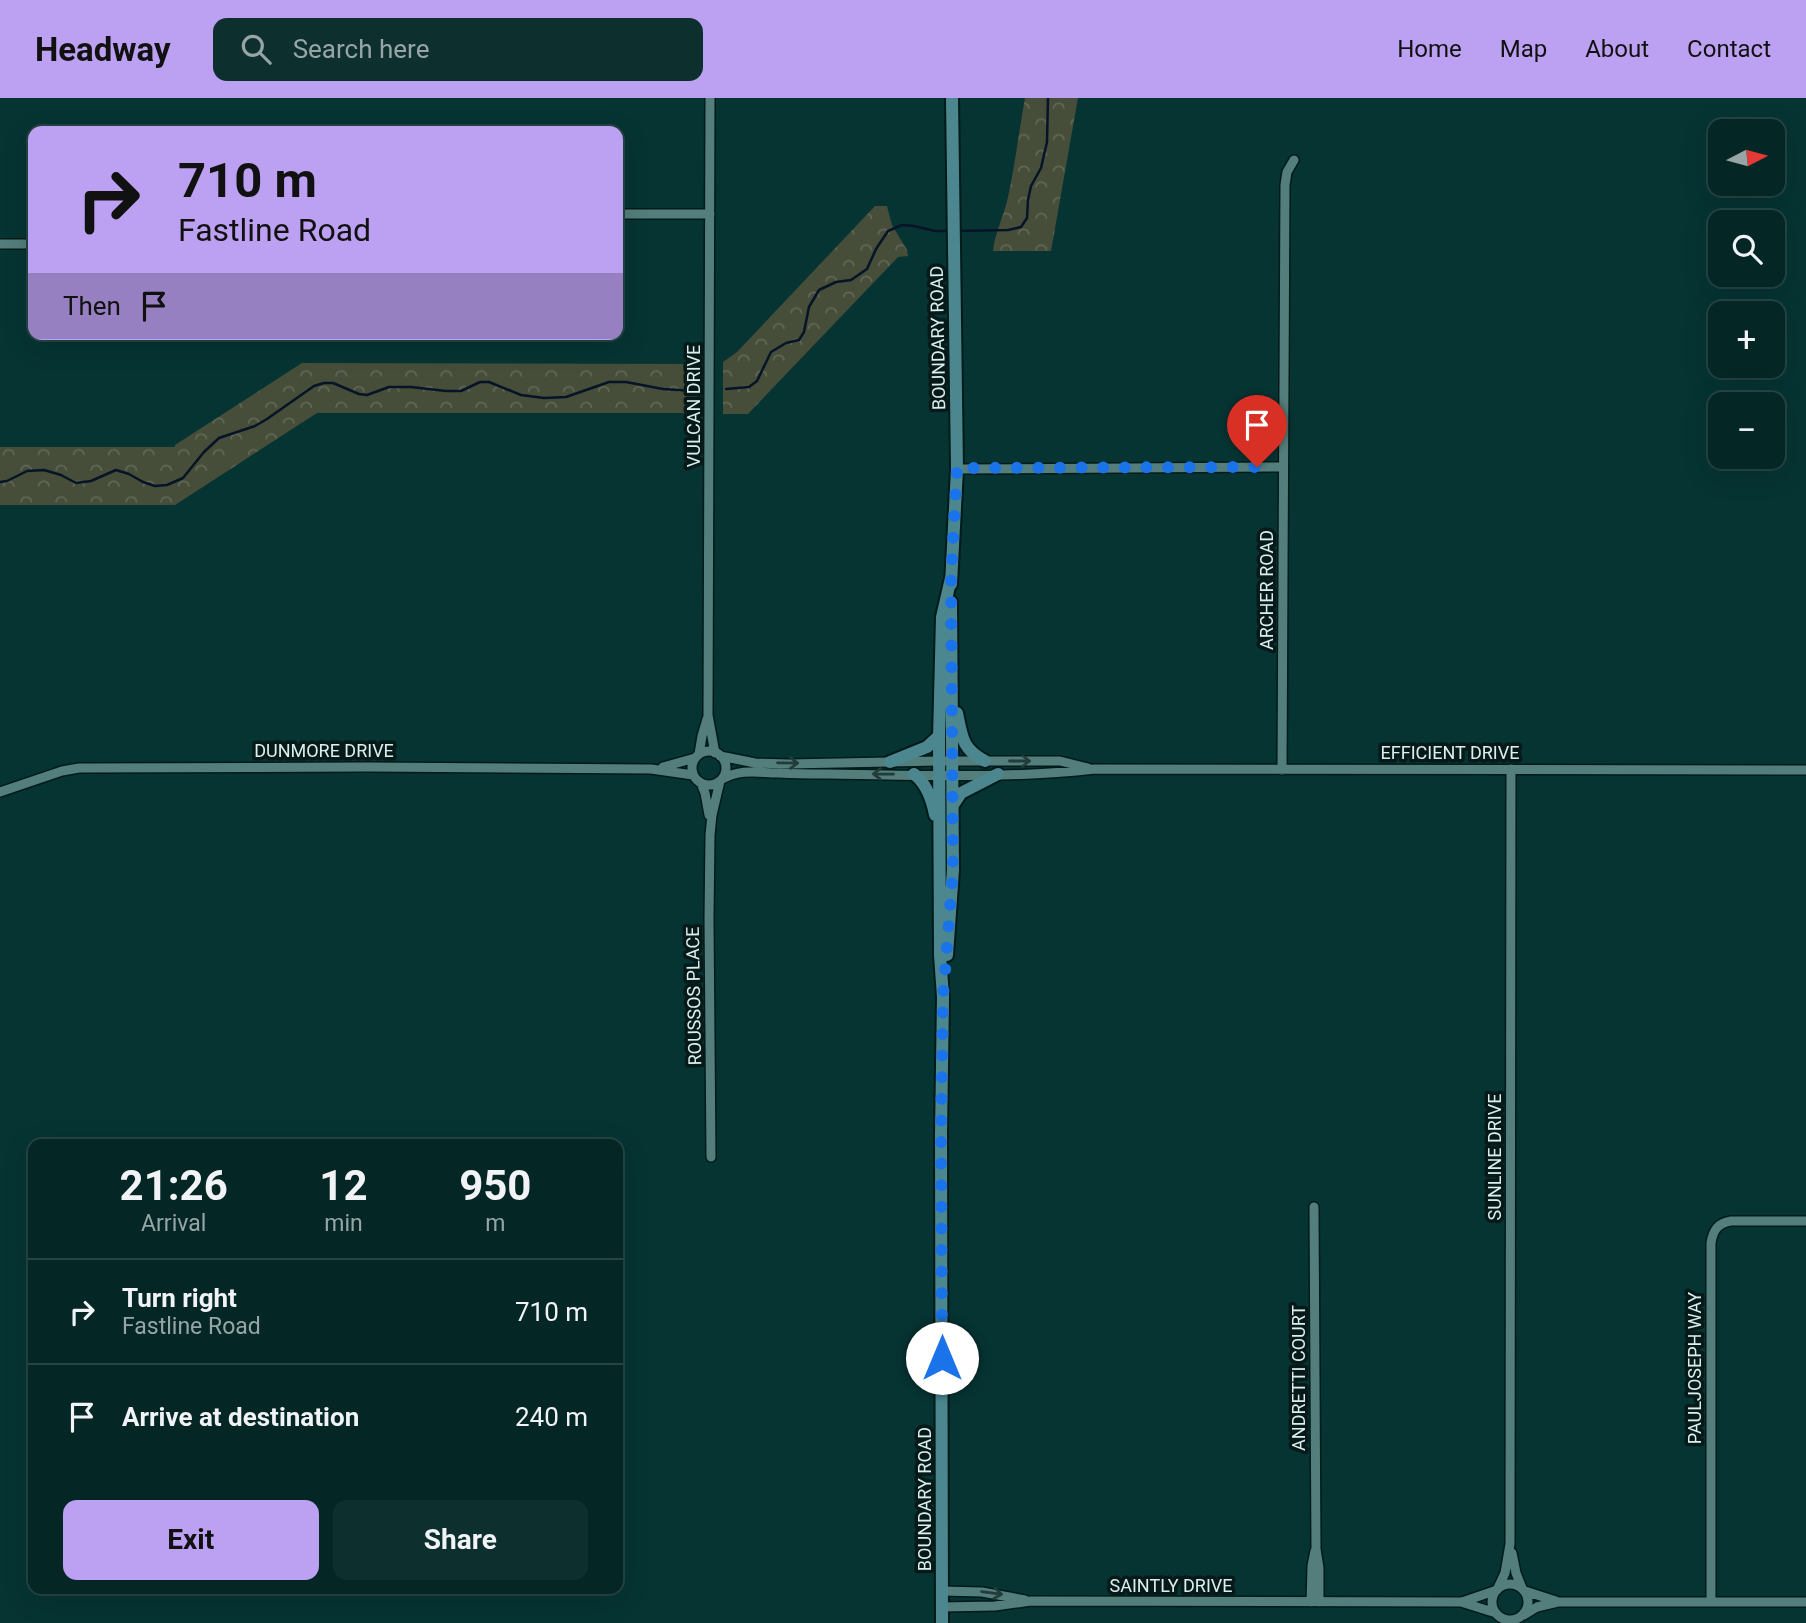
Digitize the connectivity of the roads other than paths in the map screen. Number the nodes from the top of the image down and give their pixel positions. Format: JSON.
{"nodes":[{"id":1,"x":710,"y":98,"type":"edge"},
{"id":2,"x":952,"y":98,"type":"edge"},
{"id":3,"x":1294,"y":160,"type":"dead end"},
{"id":4,"x":710,"y":214,"type":"junction"},
{"id":5,"x":623,"y":215,"type":"edge"},
{"id":6,"x":0,"y":244,"type":"edge"},
{"id":7,"x":28,"y":244,"type":"edge"},
{"id":8,"x":1283,"y":467,"type":"junction"},
{"id":9,"x":957,"y":468,"type":"junction"},
{"id":10,"x":951,"y":578,"type":"junction"},
{"id":11,"x":952,"y":685,"type":"junction"},
{"id":12,"x":708,"y":715,"type":"junction"},
{"id":13,"x":939,"y":736,"type":"junction"},
{"id":14,"x":718,"y":754,"type":"junction"},
{"id":15,"x":697,"y":756,"type":"junction"},
{"id":16,"x":985,"y":761,"type":"junction"},
{"id":17,"x":890,"y":762,"type":"junction"},
{"id":18,"x":946,"y":768,"type":"junction"},
{"id":19,"x":651,"y":769,"type":"junction"},
{"id":20,"x":1095,"y":769,"type":"junction"},
{"id":21,"x":1511,"y":769,"type":"junction"},
{"id":22,"x":1282,"y":770,"type":"junction"},
{"id":23,"x":1806,"y":770,"type":"edge"},
{"id":24,"x":914,"y":774,"type":"junction"},
{"id":25,"x":998,"y":774,"type":"junction"},
{"id":26,"x":693,"y":775,"type":"junction"},
{"id":27,"x":721,"y":780,"type":"junction"},
{"id":28,"x":701,"y":783,"type":"junction"},
{"id":29,"x":0,"y":792,"type":"edge"},
{"id":30,"x":953,"y":806,"type":"junction"},
{"id":31,"x":710,"y":835,"type":"junction"},
{"id":32,"x":940,"y":839,"type":"junction"},
{"id":33,"x":943,"y":997,"type":"junction"},
{"id":34,"x":711,"y":1157,"type":"dead end"},
{"id":35,"x":1314,"y":1207,"type":"dead end"},
{"id":36,"x":1806,"y":1221,"type":"edge"},
{"id":37,"x":1510,"y":1544,"type":"junction"},
{"id":38,"x":1497,"y":1590,"type":"junction"},
{"id":39,"x":1523,"y":1590,"type":"junction"},
{"id":40,"x":943,"y":1591,"type":"junction"},
{"id":41,"x":1031,"y":1601,"type":"junction"},
{"id":42,"x":1315,"y":1602,"type":"junction"},
{"id":43,"x":1461,"y":1602,"type":"junction"},
{"id":44,"x":1558,"y":1602,"type":"junction"},
{"id":45,"x":1711,"y":1602,"type":"junction"},
{"id":46,"x":1806,"y":1602,"type":"edge"},
{"id":47,"x":942,"y":1607,"type":"junction"},
{"id":48,"x":1498,"y":1617,"type":"edge"},
{"id":49,"x":1520,"y":1618,"type":"edge"},
{"id":50,"x":942,"y":1623,"type":"edge"}],
"edges":[{"from":1,"to":4,"type":"street","name":"VULCAN DRIVE"},
{"from":2,"to":9,"type":"main road","name":"BOUNDARY ROAD"},
{"from":3,"to":8,"type":"street","name":"ARCHER ROAD"},
{"from":4,"to":5,"type":"street"},
{"from":4,"to":12,"type":"street","name":"VULCAN DRIVE"},
{"from":6,"to":7,"type":"street"},
{"from":8,"to":9,"type":"street"},
{"from":8,"to":22,"type":"street","name":"ARCHER ROAD"},
{"from":9,"to":10,"type":"main road","name":"BOUNDARY ROAD"},
{"from":10,"to":11,"type":"main road","name":"BOUNDARY ROAD"},
{"from":10,"to":13,"type":"main road","name":"BOUNDARY ROAD"},
{"from":11,"to":16,"type":"main road"},
{"from":11,"to":18,"type":"main road","name":"BOUNDARY ROAD"},
{"from":12,"to":14,"type":"street","name":"VULCAN DRIVE"},
{"from":12,"to":15,"type":"street","name":"VULCAN DRIVE"},
{"from":13,"to":17,"type":"main road"},
{"from":13,"to":18,"type":"main road","name":"BOUNDARY ROAD"},
{"from":14,"to":15,"type":"street"},
{"from":14,"to":17,"type":"street","one_way":true},
{"from":14,"to":27,"type":"street"},
{"from":15,"to":19,"type":"street","name":"DUNMORE DRIVE"},
{"from":15,"to":26,"type":"street"},
{"from":16,"to":18,"type":"street","name":"EFFICIENT DRIVE"},
{"from":16,"to":20,"type":"street","name":"EFFICIENT DRIVE","one_way":true},
{"from":17,"to":18,"type":"street"},
{"from":18,"to":24,"type":"street"},
{"from":18,"to":25,"type":"street","name":"EFFICIENT DRIVE"},
{"from":18,"to":30,"type":"main road","name":"BOUNDARY ROAD"},
{"from":18,"to":32,"type":"main road","name":"BOUNDARY ROAD"},
{"from":19,"to":26,"type":"street","name":"DUNMORE DRIVE"},
{"from":19,"to":29,"type":"street","name":"DUNMORE DRIVE"},
{"from":20,"to":22,"type":"street","name":"EFFICIENT DRIVE"},
{"from":20,"to":25,"type":"street","name":"EFFICIENT DRIVE"},
{"from":21,"to":22,"type":"street","name":"EFFICIENT DRIVE"},
{"from":21,"to":23,"type":"street","name":"EFFICIENT DRIVE"},
{"from":21,"to":37,"type":"street","name":"SUNLINE DRIVE"},
{"from":24,"to":27,"type":"street","one_way":true},
{"from":24,"to":32,"type":"main road"},
{"from":25,"to":30,"type":"main road"},
{"from":26,"to":28,"type":"street"},
{"from":27,"to":28,"type":"street"},
{"from":27,"to":31,"type":"street","name":"ROUSSOS PLACE"},
{"from":28,"to":31,"type":"street","name":"ROUSSOS PLACE"},
{"from":30,"to":33,"type":"main road","name":"BOUNDARY ROAD"},
{"from":31,"to":34,"type":"street","name":"ROUSSOS PLACE"},
{"from":32,"to":33,"type":"main road","name":"BOUNDARY ROAD"},
{"from":33,"to":40,"type":"main road","name":"BOUNDARY ROAD"},
{"from":35,"to":42,"type":"street","name":"ANDRETTI COURT"},
{"from":36,"to":45,"type":"street","name":"PAULJOSEPH WAY"},
{"from":37,"to":38,"type":"street","name":"SUNLINE DRIVE"},
{"from":37,"to":39,"type":"street","name":"SUNLINE DRIVE"},
{"from":38,"to":39,"type":"street"},
{"from":38,"to":43,"type":"street","name":"SAINTLY DRIVE"},
{"from":38,"to":48,"type":"street"},
{"from":39,"to":44,"type":"street"},
{"from":39,"to":49,"type":"street"},
{"from":40,"to":41,"type":"street","name":"SAINTLY DRIVE","one_way":true},
{"from":40,"to":47,"type":"main road","name":"BOUNDARY ROAD"},
{"from":41,"to":42,"type":"street","name":"SAINTLY DRIVE"},
{"from":41,"to":47,"type":"street","name":"SAINTLY DRIVE"},
{"from":42,"to":43,"type":"street","name":"SAINTLY DRIVE"},
{"from":43,"to":48,"type":"street","name":"SAINTLY DRIVE"},
{"from":44,"to":45,"type":"street"},
{"from":44,"to":49,"type":"street"},
{"from":45,"to":46,"type":"street"},
{"from":47,"to":50,"type":"main road","name":"BOUNDARY ROAD"},
{"from":48,"to":49,"type":"street"}]}
